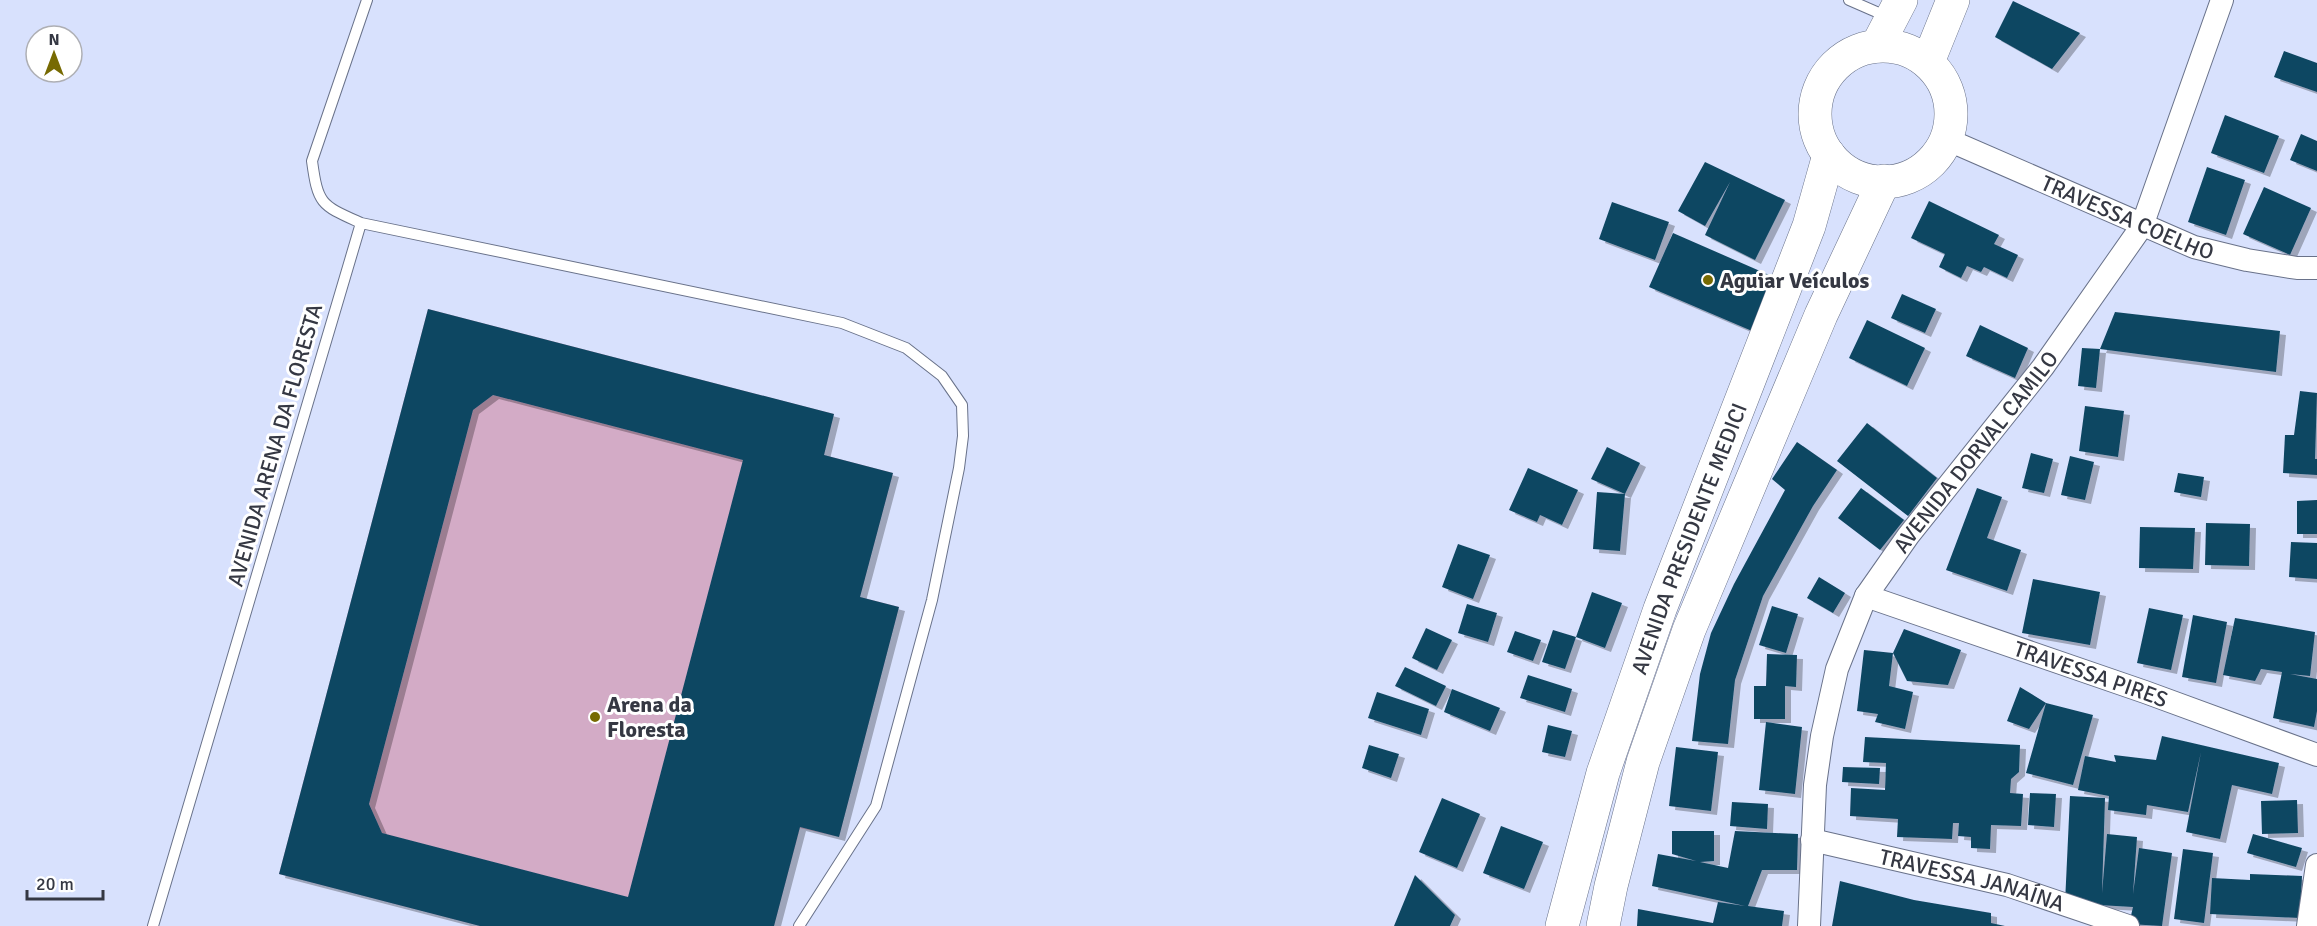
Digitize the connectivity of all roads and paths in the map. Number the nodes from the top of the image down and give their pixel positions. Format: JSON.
{"nodes":[{"id":1,"x":367,"y":0,"type":"edge"},
{"id":2,"x":1848,"y":0,"type":"edge"},
{"id":3,"x":1953,"y":0,"type":"edge"},
{"id":4,"x":2222,"y":0,"type":"edge"},
{"id":5,"x":1890,"y":22,"type":"edge"},
{"id":6,"x":1928,"y":62,"type":"junction"},
{"id":7,"x":1946,"y":139,"type":"junction"},
{"id":8,"x":1829,"y":155,"type":"junction"},
{"id":9,"x":1884,"y":181,"type":"junction"},
{"id":10,"x":361,"y":223,"type":"junction"},
{"id":11,"x":2142,"y":226,"type":"junction"},
{"id":12,"x":2317,"y":268,"type":"edge"},
{"id":13,"x":1866,"y":596,"type":"junction"},
{"id":14,"x":2317,"y":754,"type":"edge"},
{"id":15,"x":1812,"y":840,"type":"junction"},
{"id":16,"x":2317,"y":865,"type":"edge"},
{"id":17,"x":153,"y":926,"type":"edge"},
{"id":18,"x":799,"y":926,"type":"edge"},
{"id":19,"x":1563,"y":926,"type":"edge"},
{"id":20,"x":1603,"y":926,"type":"edge"},
{"id":21,"x":1809,"y":926,"type":"edge"},
{"id":22,"x":2128,"y":926,"type":"edge"},
{"id":23,"x":2308,"y":926,"type":"edge"}],
"edges":[{"from":1,"to":10,"type":"lane"},
{"from":2,"to":5,"type":"lane"},
{"from":3,"to":6,"type":"main road"},
{"from":4,"to":11,"type":"street","name":"AVENIDA DORVAL CAMILO"},
{"from":5,"to":6,"type":"main road"},
{"from":5,"to":8,"type":"main road"},
{"from":6,"to":7,"type":"main road"},
{"from":7,"to":9,"type":"main road"},
{"from":7,"to":11,"type":"street","name":"TRAVESSA COELHO"},
{"from":8,"to":9,"type":"main road"},
{"from":8,"to":19,"type":"main road","name":"AVENIDA PRESIDENTE MEDICI"},
{"from":9,"to":20,"type":"main road","name":"AVENIDA PRESIDENTE MEDICI"},
{"from":10,"to":17,"type":"lane","name":"AVENIDA ARENA DA FLORESTA"},
{"from":10,"to":18,"type":"lane"},
{"from":11,"to":12,"type":"street","name":"TRAVESSA COELHO"},
{"from":11,"to":13,"type":"street","name":"AVENIDA DORVAL CAMILO"},
{"from":13,"to":14,"type":"street","name":"TRAVESSA PIRES"},
{"from":13,"to":15,"type":"street","name":"AVENIDA DORVAL CAMILO"},
{"from":15,"to":21,"type":"street","name":"AVENIDA DORVAL CAMILO"},
{"from":15,"to":22,"type":"street","name":"TRAVESSA JANAÍNA"},
{"from":16,"to":23,"type":"street"}]}
